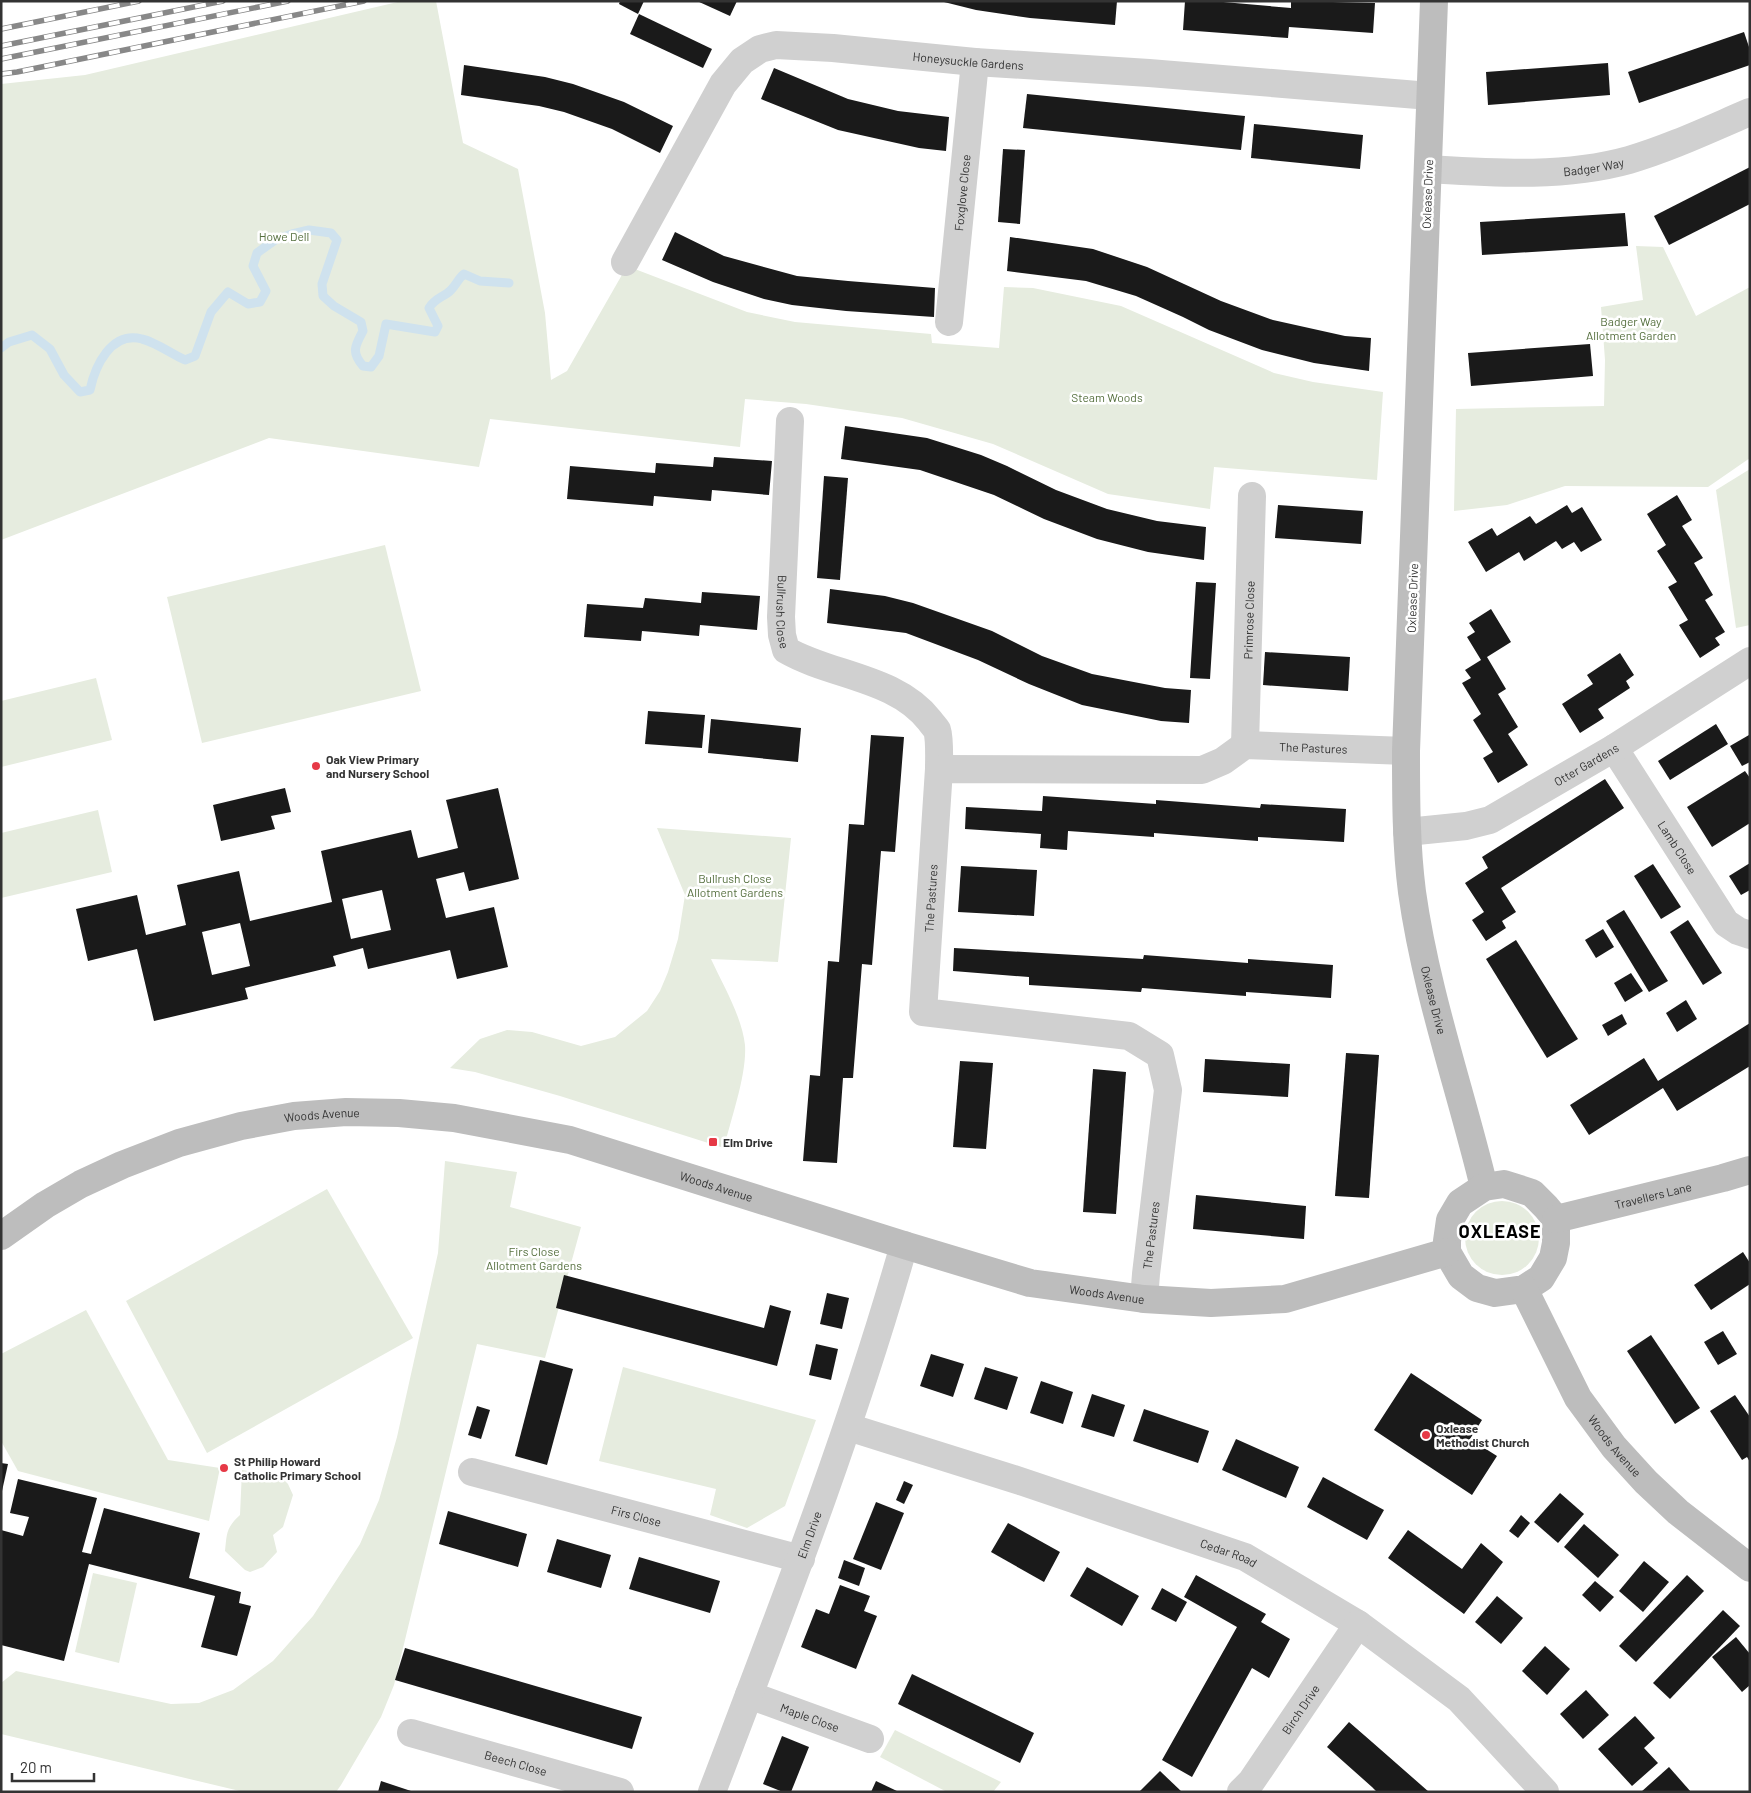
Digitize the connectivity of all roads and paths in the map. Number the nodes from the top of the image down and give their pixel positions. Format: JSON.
{"nodes":[{"id":1,"x":1434,"y":1,"type":"edge"},
{"id":2,"x":975,"y":62,"type":"junction"},
{"id":3,"x":1430,"y":96,"type":"junction"},
{"id":4,"x":1750,"y":112,"type":"edge"},
{"id":5,"x":1428,"y":169,"type":"junction"},
{"id":6,"x":625,"y":262,"type":"dead end"},
{"id":7,"x":949,"y":322,"type":"dead end"},
{"id":8,"x":790,"y":421,"type":"dead end"},
{"id":9,"x":1252,"y":496,"type":"dead end"},
{"id":10,"x":1750,"y":661,"type":"edge"},
{"id":11,"x":1246,"y":745,"type":"junction"},
{"id":12,"x":1614,"y":748,"type":"junction"},
{"id":13,"x":1406,"y":751,"type":"junction"},
{"id":14,"x":939,"y":769,"type":"junction"},
{"id":15,"x":1407,"y":832,"type":"junction"},
{"id":16,"x":1750,"y":934,"type":"edge"},
{"id":17,"x":1750,"y":1170,"type":"edge"},
{"id":18,"x":1484,"y":1187,"type":"junction"},
{"id":19,"x":1556,"y":1219,"type":"junction"},
{"id":20,"x":1,"y":1236,"type":"edge"},
{"id":21,"x":904,"y":1245,"type":"junction"},
{"id":22,"x":1448,"y":1252,"type":"junction"},
{"id":23,"x":1524,"y":1289,"type":"junction"},
{"id":24,"x":1144,"y":1299,"type":"junction"},
{"id":25,"x":848,"y":1427,"type":"junction"},
{"id":26,"x":472,"y":1472,"type":"dead end"},
{"id":27,"x":801,"y":1559,"type":"junction"},
{"id":28,"x":1750,"y":1568,"type":"edge"},
{"id":29,"x":1358,"y":1624,"type":"junction"},
{"id":30,"x":749,"y":1695,"type":"junction"},
{"id":31,"x":411,"y":1733,"type":"dead end"},
{"id":32,"x":870,"y":1740,"type":"dead end"},
{"id":33,"x":620,"y":1792,"type":"edge"},
{"id":34,"x":712,"y":1792,"type":"edge"},
{"id":35,"x":1241,"y":1792,"type":"edge"},
{"id":36,"x":1545,"y":1792,"type":"edge"}],
"edges":[{"from":1,"to":3,"type":"street","name":"Oxlease Drive"},
{"from":2,"to":3,"type":"street","name":"Honeysuckle Gardens"},
{"from":2,"to":6,"type":"street","name":"Honeysuckle Gardens"},
{"from":2,"to":7,"type":"street","name":"Foxglove Close"},
{"from":3,"to":5,"type":"street","name":"Oxlease Drive"},
{"from":4,"to":5,"type":"street","name":"Badger Way"},
{"from":5,"to":13,"type":"street","name":"Oxlease Drive"},
{"from":8,"to":14,"type":"street","name":"Bullrush Close"},
{"from":9,"to":11,"type":"street","name":"Primrose Close"},
{"from":10,"to":12,"type":"street","name":"Otter Gardens"},
{"from":11,"to":13,"type":"street","name":"The Pastures"},
{"from":11,"to":14,"type":"street"},
{"from":12,"to":15,"type":"street","name":"Otter Gardens"},
{"from":12,"to":16,"type":"street","name":"Lamb Close"},
{"from":13,"to":15,"type":"street","name":"Oxlease Drive"},
{"from":14,"to":24,"type":"street","name":"The Pastures"},
{"from":15,"to":18,"type":"street","name":"Oxlease Drive"},
{"from":17,"to":19,"type":"street","name":"Travellers Lane"},
{"from":18,"to":19,"type":"street"},
{"from":18,"to":22,"type":"street"},
{"from":19,"to":23,"type":"street"},
{"from":20,"to":21,"type":"street","name":"Woods Avenue"},
{"from":21,"to":24,"type":"street","name":"Woods Avenue"},
{"from":21,"to":25,"type":"street","name":"Elm Drive"},
{"from":22,"to":23,"type":"street"},
{"from":22,"to":24,"type":"street","name":"Woods Avenue"},
{"from":23,"to":28,"type":"street","name":"Woods Avenue"},
{"from":25,"to":27,"type":"street","name":"Elm Drive"},
{"from":25,"to":29,"type":"street","name":"Cedar Road"},
{"from":26,"to":27,"type":"street","name":"Firs Close"},
{"from":27,"to":30,"type":"street","name":"Elm Drive"},
{"from":29,"to":35,"type":"street","name":"Birch Drive"},
{"from":29,"to":36,"type":"street","name":"Cedar Road"},
{"from":30,"to":32,"type":"street","name":"Maple Close"},
{"from":30,"to":34,"type":"street","name":"Elm Drive"},
{"from":31,"to":33,"type":"street","name":"Beech Close"}]}
